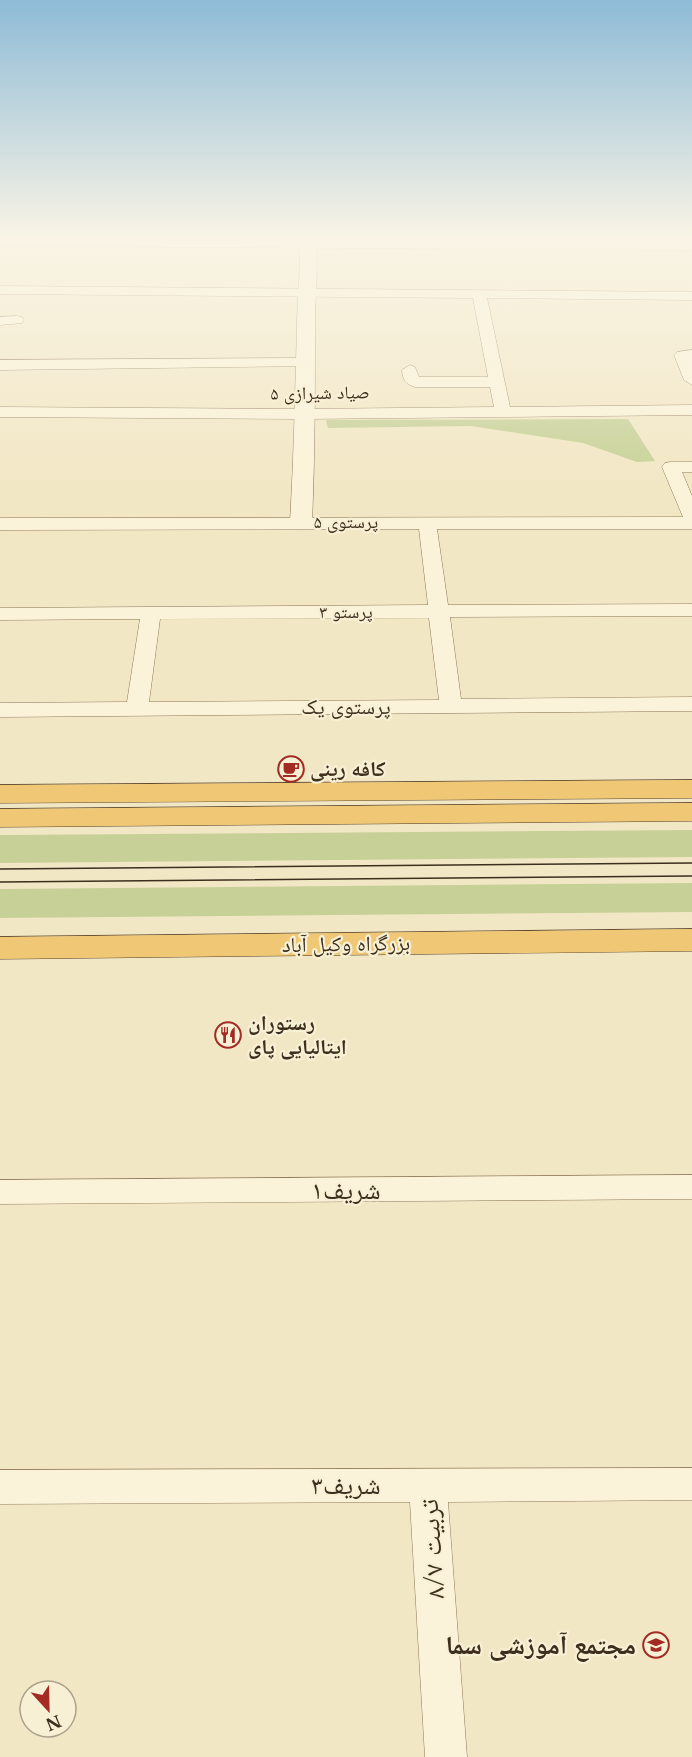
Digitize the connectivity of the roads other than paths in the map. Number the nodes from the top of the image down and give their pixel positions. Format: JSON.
{"nodes":[{"id":1,"x":306,"y":321,"type":"edge"},
{"id":2,"x":484,"y":321,"type":"edge"},
{"id":3,"x":692,"y":355,"type":"edge"},
{"id":4,"x":306,"y":363,"type":"junction"},
{"id":5,"x":0,"y":365,"type":"edge"},
{"id":6,"x":410,"y":370,"type":"dead end"},
{"id":7,"x":692,"y":380,"type":"edge"},
{"id":8,"x":496,"y":382,"type":"junction"},
{"id":9,"x":503,"y":410,"type":"junction"},
{"id":10,"x":692,"y":410,"type":"edge"},
{"id":11,"x":0,"y":412,"type":"edge"},
{"id":12,"x":304,"y":414,"type":"junction"},
{"id":13,"x":692,"y":467,"type":"edge"},
{"id":14,"x":690,"y":508,"type":"edge"},
{"id":15,"x":301,"y":522,"type":"junction"},
{"id":16,"x":427,"y":522,"type":"junction"},
{"id":17,"x":692,"y":523,"type":"edge"},
{"id":18,"x":0,"y":524,"type":"edge"},
{"id":19,"x":692,"y":610,"type":"edge"},
{"id":20,"x":439,"y":611,"type":"junction"},
{"id":21,"x":152,"y":613,"type":"junction"},
{"id":22,"x":0,"y":614,"type":"edge"},
{"id":23,"x":692,"y":704,"type":"edge"},
{"id":24,"x":451,"y":706,"type":"junction"},
{"id":25,"x":137,"y":709,"type":"junction"},
{"id":26,"x":0,"y":710,"type":"edge"},
{"id":27,"x":692,"y":789,"type":"edge"},
{"id":28,"x":0,"y":794,"type":"edge"},
{"id":29,"x":692,"y":812,"type":"edge"},
{"id":30,"x":0,"y":818,"type":"edge"},
{"id":31,"x":692,"y":940,"type":"edge"},
{"id":32,"x":0,"y":948,"type":"edge"},
{"id":33,"x":692,"y":1187,"type":"edge"},
{"id":34,"x":0,"y":1192,"type":"edge"},
{"id":35,"x":692,"y":1484,"type":"edge"},
{"id":36,"x":428,"y":1485,"type":"junction"},
{"id":37,"x":0,"y":1487,"type":"edge"},
{"id":38,"x":446,"y":1757,"type":"edge"}],
"edges":[{"from":1,"to":4,"type":"street"},
{"from":2,"to":8,"type":"street"},
{"from":3,"to":7,"type":"street"},
{"from":4,"to":5,"type":"street"},
{"from":4,"to":12,"type":"street"},
{"from":6,"to":8,"type":"street"},
{"from":8,"to":9,"type":"street"},
{"from":9,"to":10,"type":"street","name":"صیاد شیرازی ۵"},
{"from":9,"to":12,"type":"street","name":"صیاد شیرازی ۵"},
{"from":11,"to":12,"type":"street","name":"صیاد شیرازی ۵"},
{"from":12,"to":15,"type":"street"},
{"from":13,"to":14,"type":"street"},
{"from":15,"to":16,"type":"street","name":"پرستوی ۵"},
{"from":15,"to":18,"type":"street","name":"پرستوی ۵"},
{"from":16,"to":17,"type":"street","name":"پرستوی ۵"},
{"from":16,"to":20,"type":"street"},
{"from":19,"to":20,"type":"street","name":"پرستو ۳"},
{"from":20,"to":21,"type":"street","name":"پرستو ۳"},
{"from":20,"to":24,"type":"street"},
{"from":21,"to":22,"type":"street","name":"پرستو ۳"},
{"from":21,"to":25,"type":"street"},
{"from":23,"to":24,"type":"street","name":"پرستوی یک"},
{"from":24,"to":25,"type":"street","name":"پرستوی یک"},
{"from":25,"to":26,"type":"street","name":"پرستوی یک"},
{"from":27,"to":28,"type":"highway"},
{"from":29,"to":30,"type":"highway"},
{"from":31,"to":32,"type":"highway","name":"بزرگراه وکیل آباد"},
{"from":33,"to":34,"type":"street","name":"شریف١"},
{"from":35,"to":36,"type":"street","name":"شریف٣"},
{"from":36,"to":37,"type":"street","name":"شریف٣"},
{"from":36,"to":38,"type":"street","name":"تربیت ۸/۷"}]}
